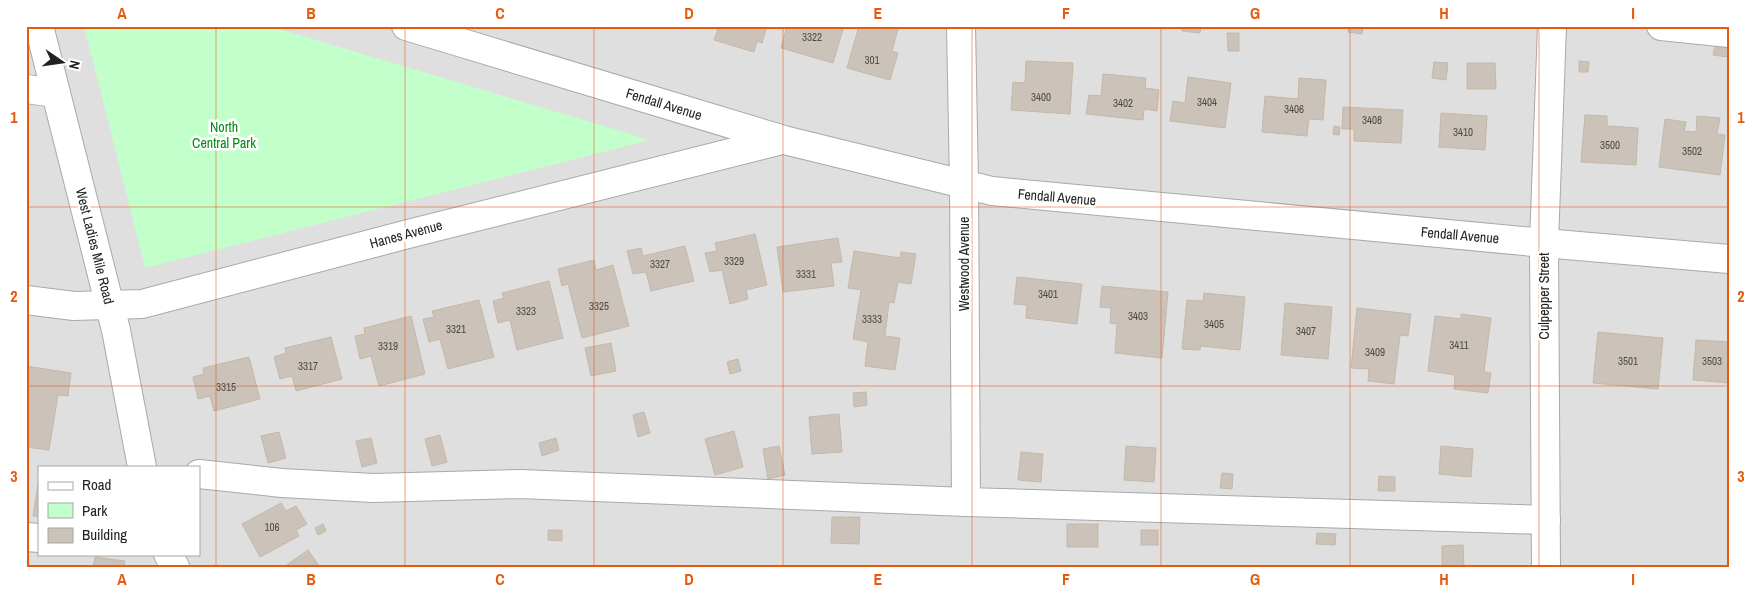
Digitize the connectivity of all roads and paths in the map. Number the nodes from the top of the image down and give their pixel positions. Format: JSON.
{"nodes":[{"id":1,"x":39,"y":26,"type":"edge"},
{"id":2,"x":406,"y":26,"type":"edge"},
{"id":3,"x":961,"y":26,"type":"edge"},
{"id":4,"x":1552,"y":26,"type":"edge"},
{"id":5,"x":1661,"y":26,"type":"edge"},
{"id":6,"x":1729,"y":33,"type":"edge"},
{"id":7,"x":26,"y":89,"type":"edge"},
{"id":8,"x":56,"y":93,"type":"junction"},
{"id":9,"x":784,"y":140,"type":"junction"},
{"id":10,"x":964,"y":184,"type":"junction"},
{"id":11,"x":1544,"y":243,"type":"junction"},
{"id":12,"x":1729,"y":259,"type":"edge"},
{"id":13,"x":26,"y":300,"type":"edge"},
{"id":14,"x":110,"y":305,"type":"junction"},
{"id":15,"x":142,"y":466,"type":"edge"},
{"id":16,"x":200,"y":474,"type":"edge"},
{"id":17,"x":966,"y":502,"type":"junction"},
{"id":18,"x":1546,"y":520,"type":"junction"},
{"id":19,"x":1546,"y":567,"type":"edge"}],
"edges":[{"from":1,"to":8,"type":"street","name":"West Ladies Mile Road"},
{"from":2,"to":9,"type":"street","name":"Fendall Avenue"},
{"from":3,"to":10,"type":"street","name":"Westwood Avenue"},
{"from":4,"to":11,"type":"street","name":"Culpepper Street"},
{"from":5,"to":6,"type":"street"},
{"from":7,"to":8,"type":"street"},
{"from":8,"to":14,"type":"street","name":"West Ladies Mile Road"},
{"from":9,"to":10,"type":"street","name":"Fendall Avenue"},
{"from":9,"to":14,"type":"street","name":"Hanes Avenue"},
{"from":10,"to":11,"type":"street","name":"Fendall Avenue"},
{"from":10,"to":17,"type":"street","name":"Westwood Avenue"},
{"from":11,"to":12,"type":"street","name":"Fendall Avenue"},
{"from":11,"to":18,"type":"street","name":"Culpepper Street"},
{"from":13,"to":14,"type":"street","name":"Hanes Avenue"},
{"from":14,"to":15,"type":"street","name":"West Ladies Mile Road"},
{"from":16,"to":17,"type":"street"},
{"from":17,"to":18,"type":"street"},
{"from":18,"to":19,"type":"street","name":"Culpepper Street"}]}
